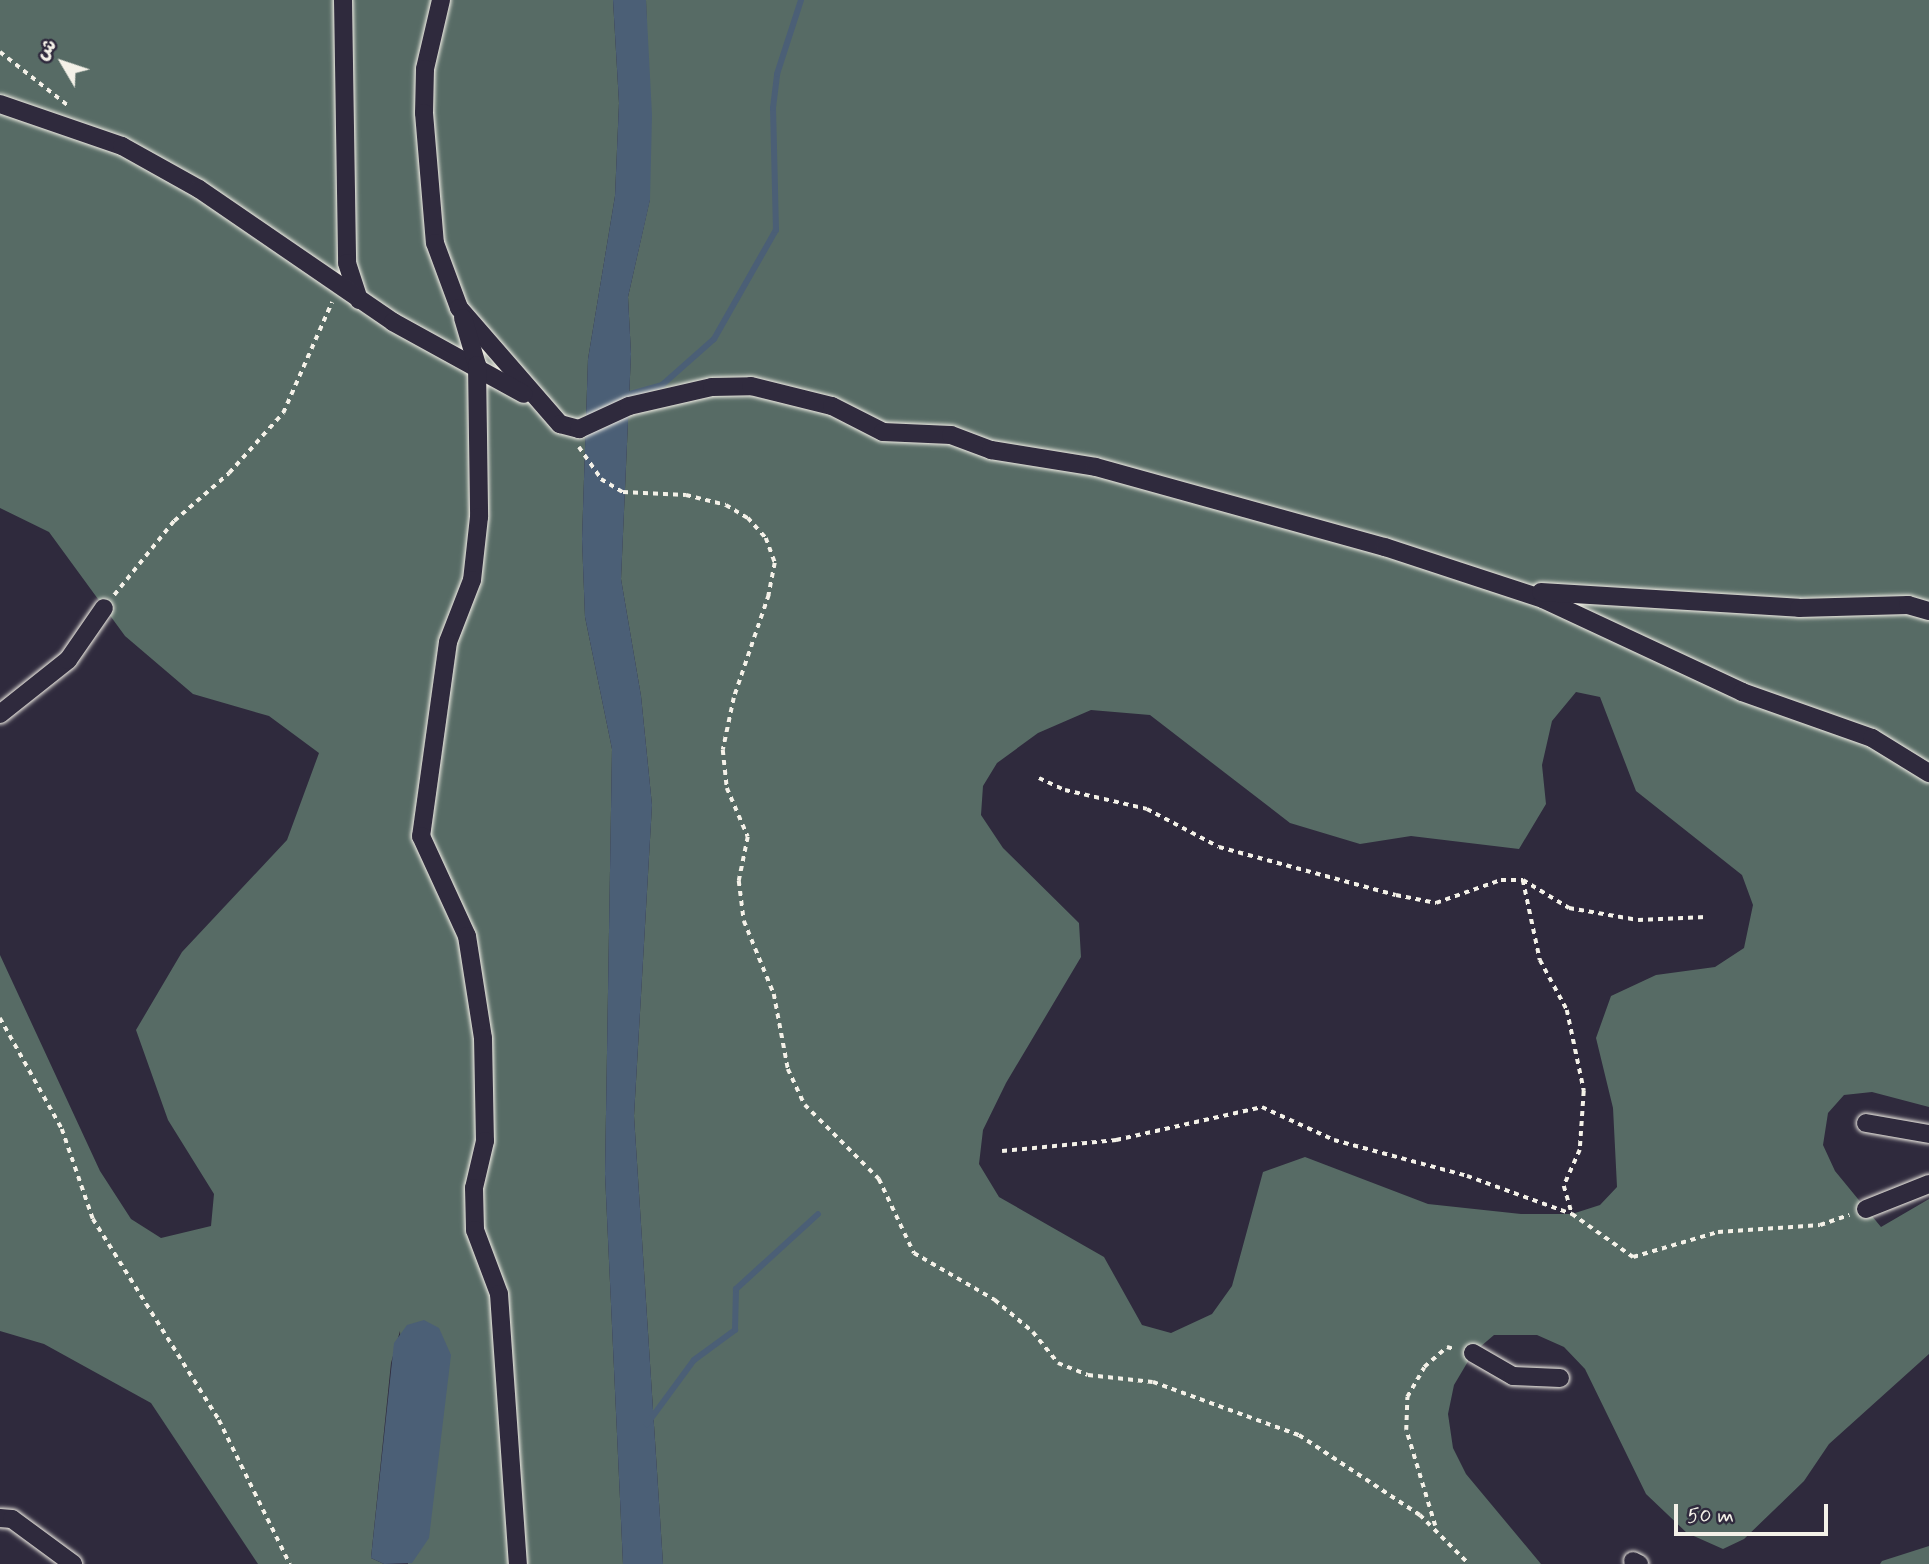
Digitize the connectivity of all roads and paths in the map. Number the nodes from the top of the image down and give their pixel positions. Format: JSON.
{"nodes":[{"id":1,"x":343,"y":0,"type":"edge"},
{"id":2,"x":441,"y":0,"type":"edge"},
{"id":3,"x":0,"y":52,"type":"edge"},
{"id":4,"x":0,"y":104,"type":"edge"},
{"id":5,"x":80,"y":114,"type":"dead end"},
{"id":6,"x":338,"y":287,"type":"junction"},
{"id":7,"x":359,"y":300,"type":"junction"},
{"id":8,"x":459,"y":308,"type":"junction"},
{"id":9,"x":477,"y":365,"type":"junction"},
{"id":10,"x":533,"y":398,"type":"junction"},
{"id":11,"x":579,"y":429,"type":"junction"},
{"id":12,"x":1520,"y":590,"type":"junction"},
{"id":13,"x":104,"y":608,"type":"joint"},
{"id":14,"x":1929,"y":611,"type":"edge"},
{"id":15,"x":0,"y":714,"type":"edge"},
{"id":16,"x":1929,"y":773,"type":"edge"},
{"id":17,"x":1039,"y":778,"type":"dead end"},
{"id":18,"x":1523,"y":880,"type":"junction"},
{"id":19,"x":1706,"y":916,"type":"dead end"},
{"id":20,"x":0,"y":1018,"type":"edge"},
{"id":21,"x":1867,"y":1124,"type":"dead end"},
{"id":22,"x":1929,"y":1134,"type":"edge"},
{"id":23,"x":1002,"y":1151,"type":"dead end"},
{"id":24,"x":1929,"y":1184,"type":"edge"},
{"id":25,"x":1866,"y":1209,"type":"joint"},
{"id":26,"x":1572,"y":1214,"type":"junction"},
{"id":27,"x":1473,"y":1353,"type":"joint"},
{"id":28,"x":1560,"y":1378,"type":"dead end"},
{"id":29,"x":0,"y":1518,"type":"edge"},
{"id":30,"x":1435,"y":1529,"type":"junction"},
{"id":31,"x":73,"y":1564,"type":"edge"},
{"id":32,"x":290,"y":1564,"type":"edge"},
{"id":33,"x":518,"y":1564,"type":"edge"},
{"id":34,"x":1469,"y":1564,"type":"edge"}],
"edges":[{"from":1,"to":7,"type":"street"},
{"from":2,"to":8,"type":"street"},
{"from":3,"to":5,"type":"path"},
{"from":4,"to":6,"type":"street"},
{"from":6,"to":7,"type":"street"},
{"from":6,"to":13,"type":"path"},
{"from":7,"to":9,"type":"street"},
{"from":8,"to":9,"type":"street"},
{"from":8,"to":10,"type":"street"},
{"from":9,"to":10,"type":"street"},
{"from":9,"to":33,"type":"street"},
{"from":10,"to":11,"type":"street"},
{"from":11,"to":12,"type":"street"},
{"from":11,"to":30,"type":"path"},
{"from":12,"to":14,"type":"street"},
{"from":12,"to":16,"type":"street"},
{"from":13,"to":15,"type":"street"},
{"from":17,"to":18,"type":"path"},
{"from":18,"to":19,"type":"path"},
{"from":18,"to":26,"type":"path"},
{"from":20,"to":32,"type":"path"},
{"from":21,"to":22,"type":"street"},
{"from":23,"to":26,"type":"path"},
{"from":24,"to":25,"type":"street"},
{"from":25,"to":26,"type":"path"},
{"from":27,"to":28,"type":"street"},
{"from":27,"to":30,"type":"path"},
{"from":29,"to":31,"type":"street"},
{"from":30,"to":34,"type":"path"}]}
